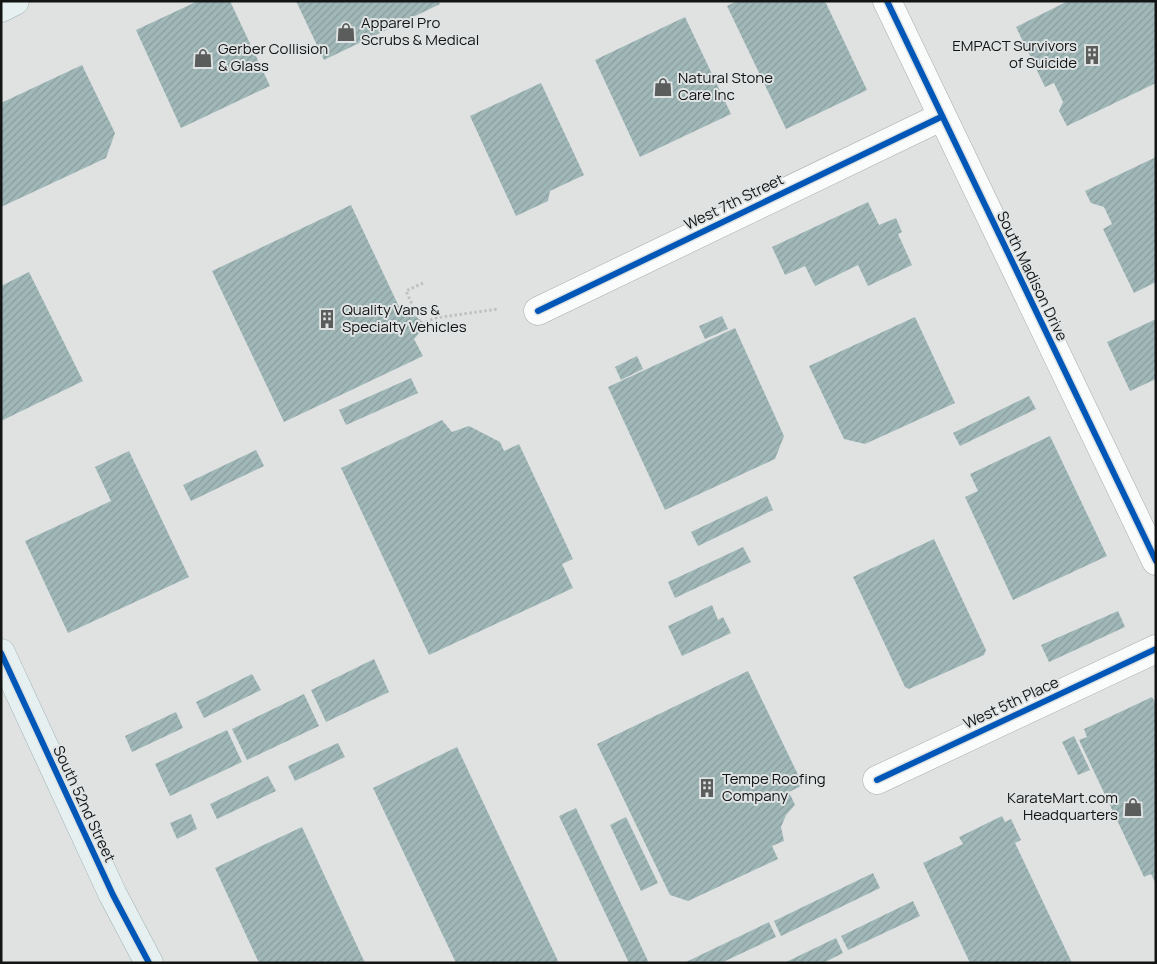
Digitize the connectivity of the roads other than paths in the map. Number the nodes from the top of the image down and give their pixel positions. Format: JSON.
{"nodes":[{"id":1,"x":15,"y":1,"type":"edge"},
{"id":2,"x":888,"y":1,"type":"edge"},
{"id":3,"x":1,"y":8,"type":"edge"},
{"id":4,"x":941,"y":116,"type":"junction"},
{"id":5,"x":538,"y":311,"type":"dead end"},
{"id":6,"x":1156,"y":561,"type":"edge"},
{"id":7,"x":1156,"y":650,"type":"edge"},
{"id":8,"x":1,"y":653,"type":"edge"},
{"id":9,"x":877,"y":780,"type":"dead end"},
{"id":10,"x":149,"y":963,"type":"edge"}],
"edges":[{"from":1,"to":3,"type":"main road"},
{"from":2,"to":4,"type":"street","name":"South Madison Drive"},
{"from":4,"to":5,"type":"street","name":"West 7th Street"},
{"from":4,"to":6,"type":"street","name":"South Madison Drive"},
{"from":7,"to":9,"type":"street","name":"West 5th Place"},
{"from":8,"to":10,"type":"main road","name":"South 52nd Street"}]}
